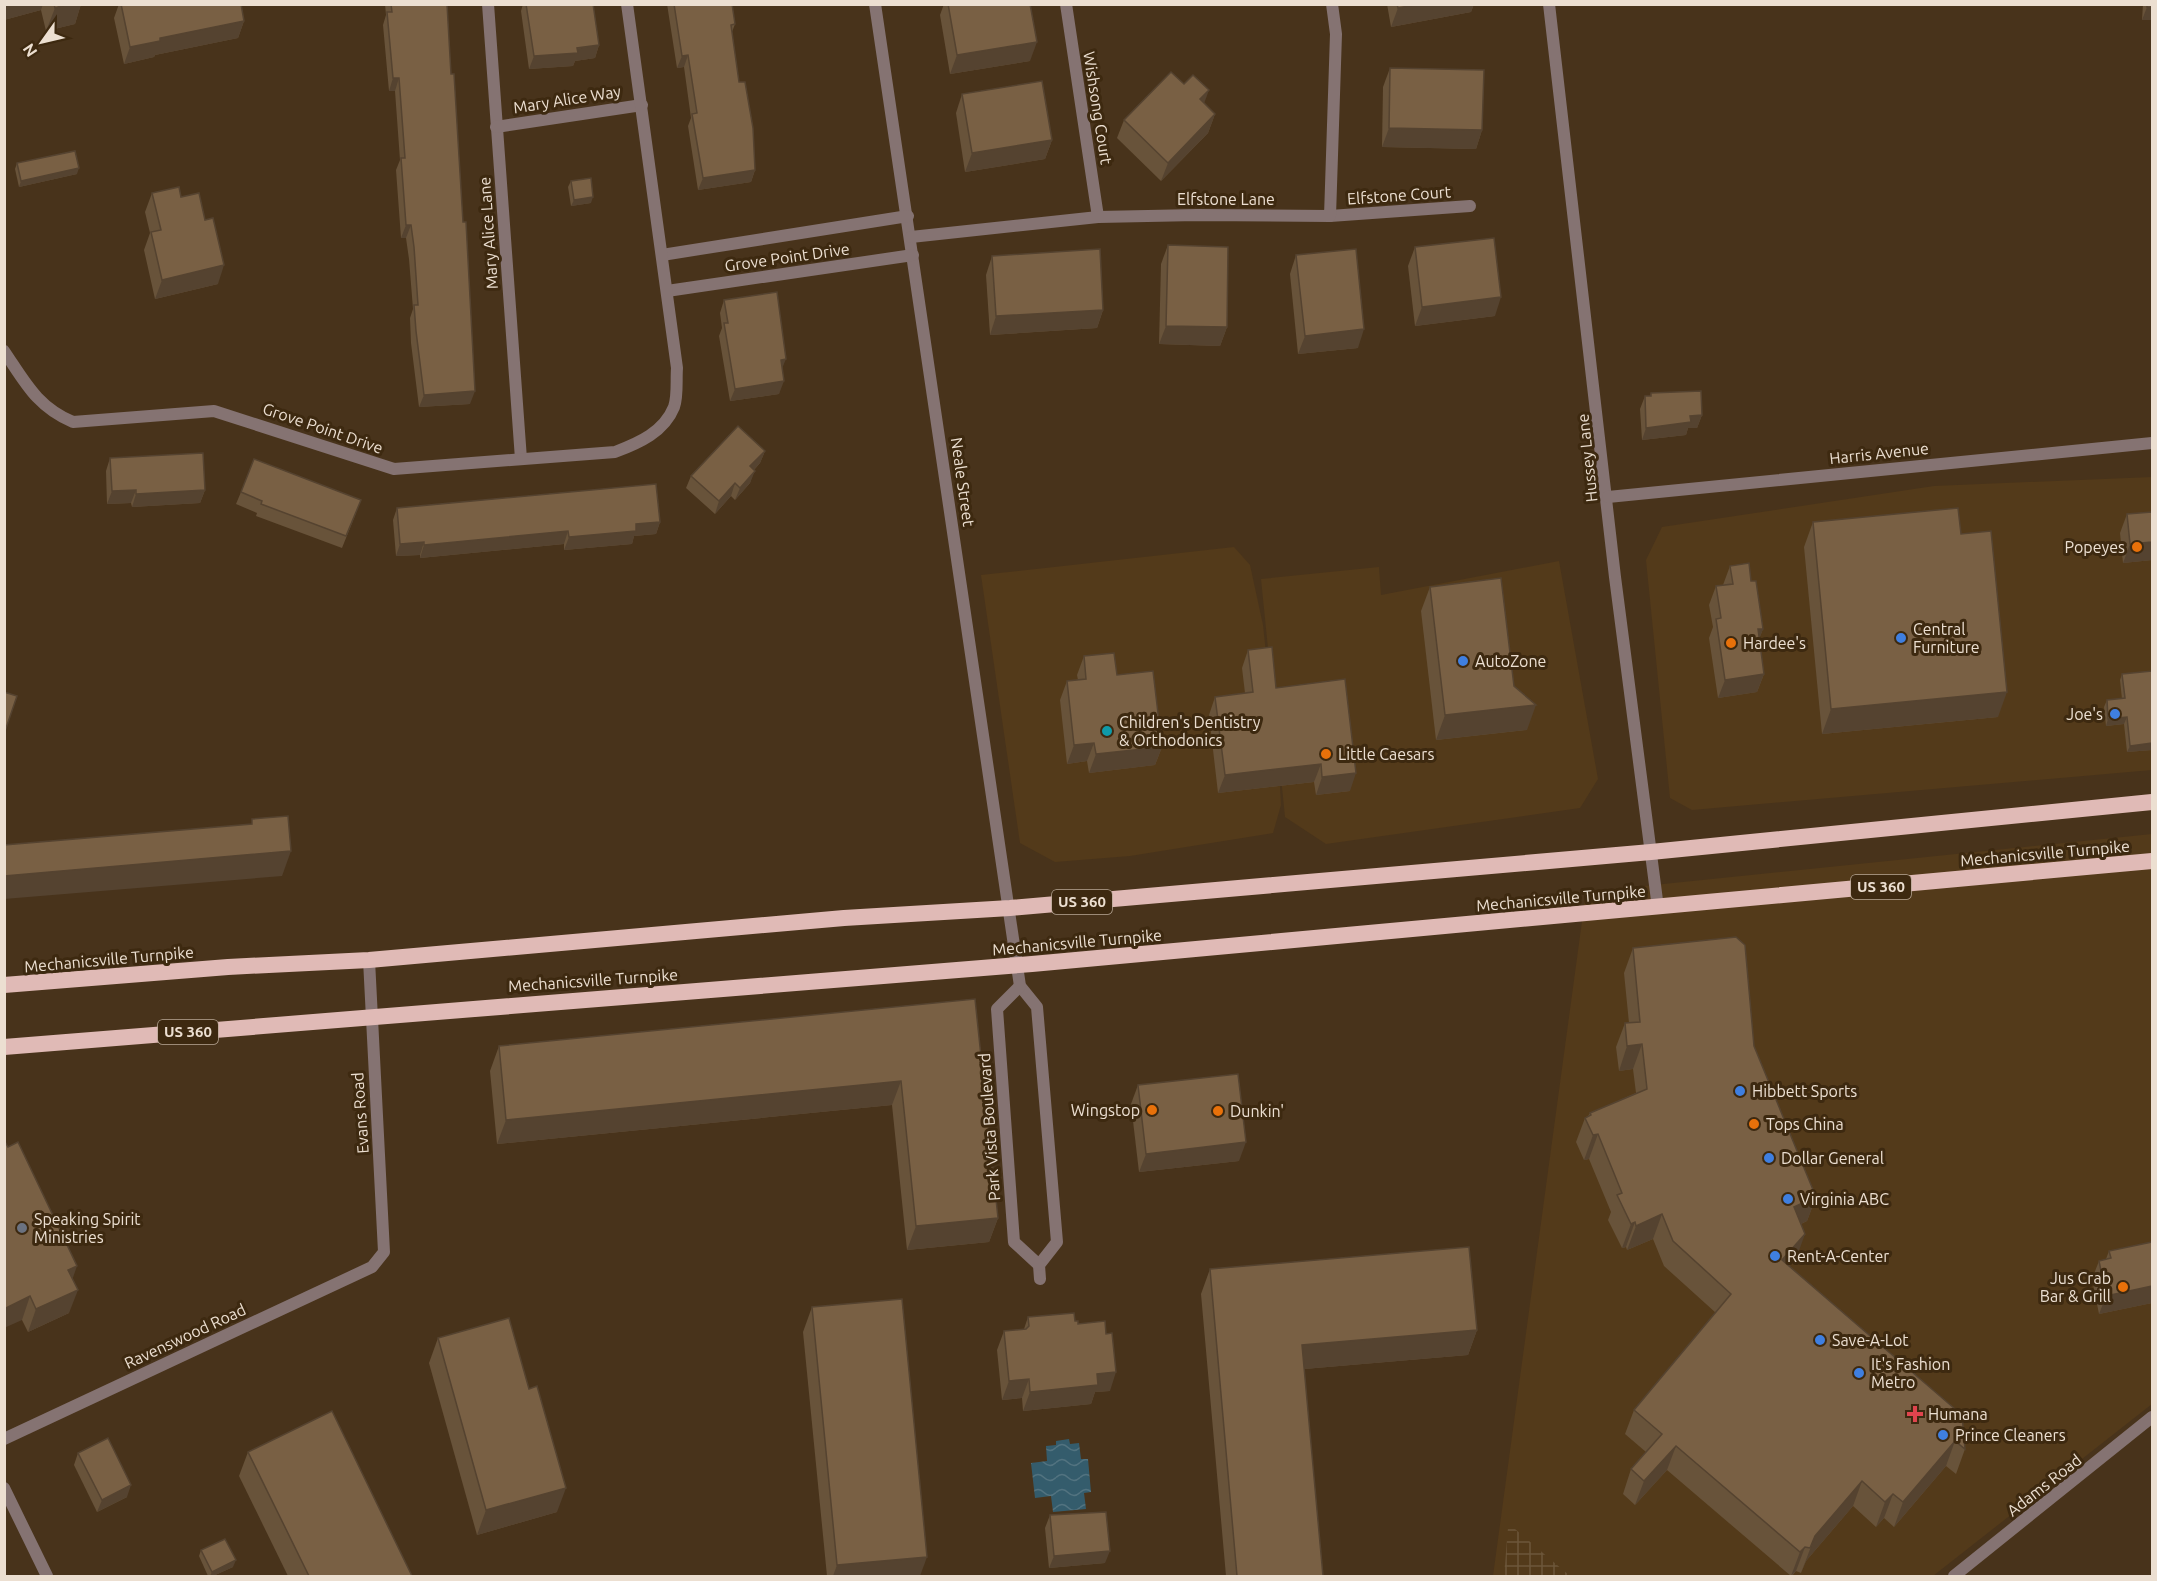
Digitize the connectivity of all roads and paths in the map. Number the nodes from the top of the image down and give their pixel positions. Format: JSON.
{"nodes":[{"id":1,"x":488,"y":4,"type":"edge"},
{"id":2,"x":627,"y":4,"type":"edge"},
{"id":3,"x":875,"y":4,"type":"edge"},
{"id":4,"x":1066,"y":4,"type":"edge"},
{"id":5,"x":1332,"y":4,"type":"edge"},
{"id":6,"x":1549,"y":4,"type":"edge"},
{"id":7,"x":642,"y":105,"type":"junction"},
{"id":8,"x":496,"y":126,"type":"junction"},
{"id":9,"x":1470,"y":206,"type":"dead end"},
{"id":10,"x":908,"y":216,"type":"junction"},
{"id":11,"x":1330,"y":216,"type":"junction"},
{"id":12,"x":1098,"y":217,"type":"junction"},
{"id":13,"x":911,"y":237,"type":"junction"},
{"id":14,"x":662,"y":255,"type":"junction"},
{"id":15,"x":913,"y":255,"type":"junction"},
{"id":16,"x":667,"y":291,"type":"junction"},
{"id":17,"x":4,"y":351,"type":"edge"},
{"id":18,"x":2152,"y":443,"type":"edge"},
{"id":19,"x":521,"y":459,"type":"junction"},
{"id":20,"x":1608,"y":497,"type":"junction"},
{"id":21,"x":2152,"y":802,"type":"edge"},
{"id":22,"x":1652,"y":852,"type":"junction"},
{"id":23,"x":2152,"y":861,"type":"edge"},
{"id":24,"x":1010,"y":908,"type":"junction"},
{"id":25,"x":1658,"y":908,"type":"junction"},
{"id":26,"x":369,"y":960,"type":"junction"},
{"id":27,"x":1018,"y":965,"type":"junction"},
{"id":28,"x":4,"y":985,"type":"edge"},
{"id":29,"x":1020,"y":986,"type":"junction"},
{"id":30,"x":371,"y":1016,"type":"junction"},
{"id":31,"x":4,"y":1047,"type":"edge"},
{"id":32,"x":377,"y":1261,"type":"joint"},
{"id":33,"x":1039,"y":1265,"type":"junction"},
{"id":34,"x":1040,"y":1279,"type":"dead end"},
{"id":35,"x":2152,"y":1418,"type":"edge"},
{"id":36,"x":4,"y":1439,"type":"edge"},
{"id":37,"x":4,"y":1488,"type":"edge"},
{"id":38,"x":47,"y":1576,"type":"edge"},
{"id":39,"x":1954,"y":1576,"type":"edge"}],
"edges":[{"from":1,"to":8,"type":"street","name":"Mary Alice Lane"},
{"from":2,"to":7,"type":"street","name":"Grove Point Drive"},
{"from":3,"to":10,"type":"street","name":"Neale Street"},
{"from":4,"to":12,"type":"street","name":"Wishsong Court"},
{"from":5,"to":11,"type":"street"},
{"from":6,"to":20,"type":"street","name":"Hussey Lane"},
{"from":7,"to":8,"type":"street","name":"Mary Alice Way"},
{"from":7,"to":14,"type":"street","name":"Grove Point Drive"},
{"from":8,"to":19,"type":"street","name":"Mary Alice Lane"},
{"from":9,"to":11,"type":"street","name":"Elfstone Court"},
{"from":10,"to":13,"type":"street","name":"Neale Street"},
{"from":10,"to":14,"type":"street","name":"Grove Point Drive"},
{"from":11,"to":12,"type":"street","name":"Elfstone Lane"},
{"from":12,"to":13,"type":"street","name":"Elfstone Lane"},
{"from":13,"to":15,"type":"street","name":"Neale Street"},
{"from":14,"to":16,"type":"street","name":"Grove Point Drive"},
{"from":15,"to":16,"type":"street","name":"Grove Point Drive"},
{"from":15,"to":24,"type":"street","name":"Neale Street"},
{"from":16,"to":19,"type":"street","name":"Grove Point Drive"},
{"from":17,"to":19,"type":"street","name":"Grove Point Drive"},
{"from":18,"to":20,"type":"street","name":"Harris Avenue"},
{"from":20,"to":22,"type":"street","name":"Hussey Lane"},
{"from":21,"to":22,"type":"highway","name":"Mechanicsville Turnpike","number":"US 360"},
{"from":22,"to":24,"type":"highway","name":"Mechanicsville Turnpike","number":"US 360"},
{"from":22,"to":25,"type":"street","name":"Hussey Lane"},
{"from":23,"to":25,"type":"highway","name":"Mechanicsville Turnpike","number":"US 360"},
{"from":24,"to":26,"type":"highway","name":"Mechanicsville Turnpike","number":"US 360"},
{"from":24,"to":27,"type":"street","name":"Neale Street"},
{"from":25,"to":27,"type":"highway","name":"Mechanicsville Turnpike","number":"US 360"},
{"from":26,"to":28,"type":"highway","name":"Mechanicsville Turnpike","number":"US 360"},
{"from":26,"to":30,"type":"street","name":"Evans Road"},
{"from":27,"to":29,"type":"street"},
{"from":27,"to":30,"type":"highway","name":"Mechanicsville Turnpike","number":"US 360"},
{"from":29,"to":33,"type":"street"},
{"from":29,"to":33,"type":"street","name":"Park Vista Boulevard"},
{"from":30,"to":31,"type":"highway","name":"Mechanicsville Turnpike","number":"US 360"},
{"from":30,"to":32,"type":"street","name":"Evans Road"},
{"from":32,"to":36,"type":"street","name":"Ravenswood Road"},
{"from":33,"to":34,"type":"street"},
{"from":35,"to":39,"type":"street","name":"Adams Road"},
{"from":37,"to":38,"type":"street"}]}
